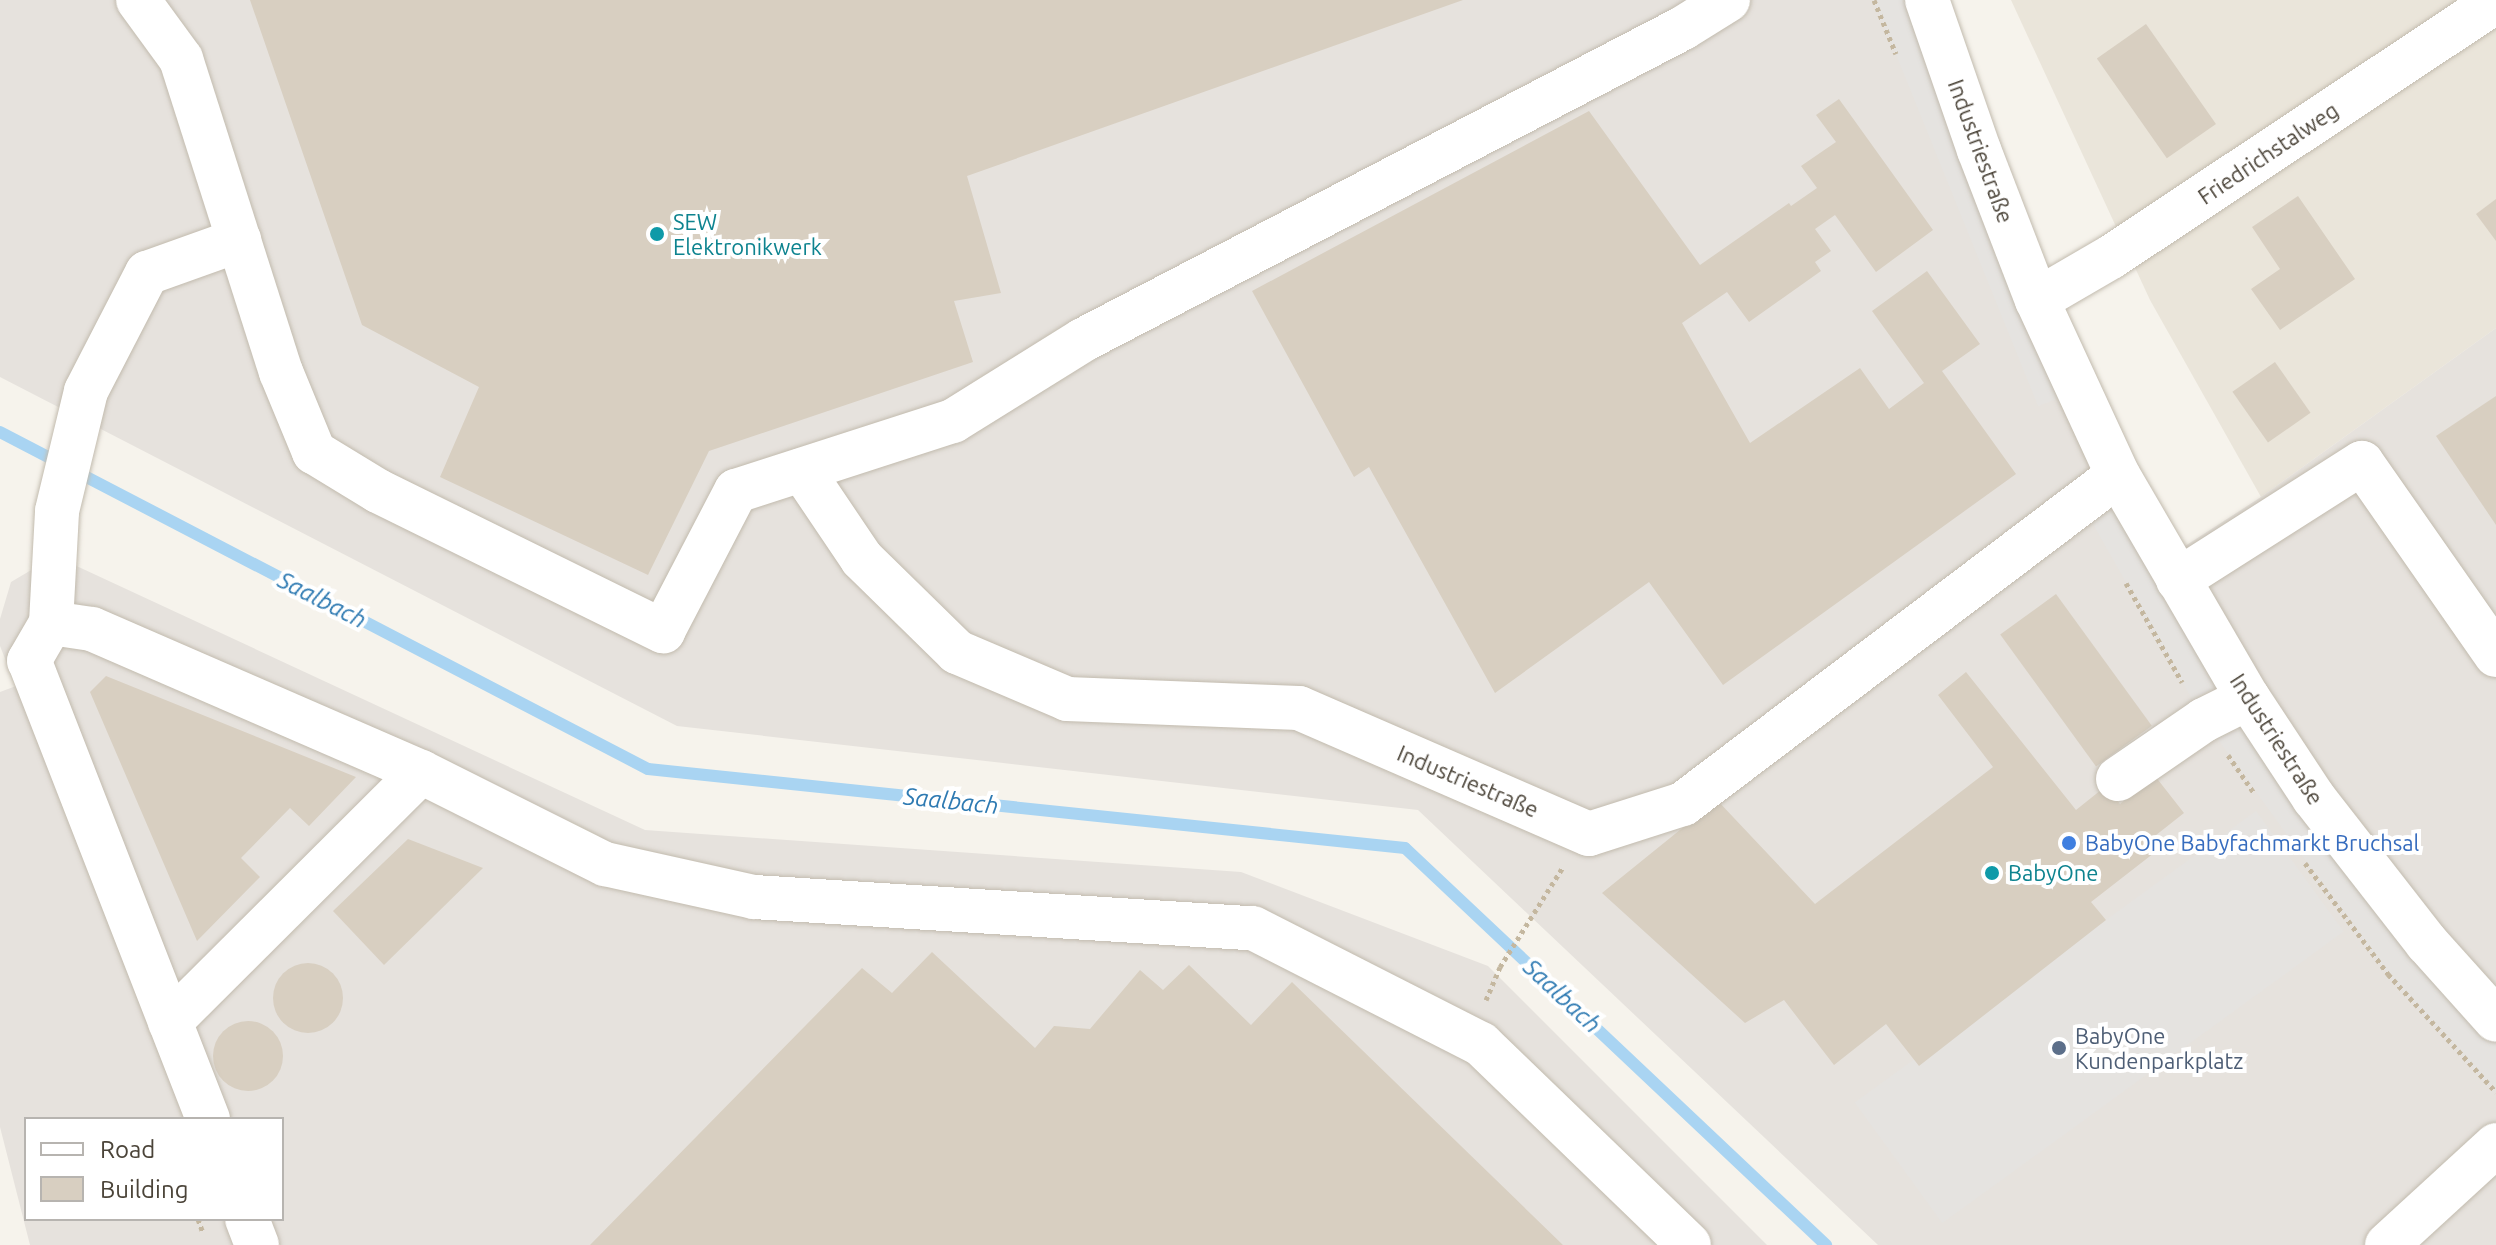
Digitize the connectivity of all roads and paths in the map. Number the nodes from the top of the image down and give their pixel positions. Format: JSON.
{"nodes":[{"id":1,"x":138,"y":0,"type":"edge"},
{"id":2,"x":1728,"y":0,"type":"edge"},
{"id":3,"x":1927,"y":0,"type":"edge"},
{"id":4,"x":2496,"y":1,"type":"edge"},
{"id":5,"x":239,"y":240,"type":"junction"},
{"id":6,"x":2037,"y":300,"type":"junction"},
{"id":7,"x":802,"y":470,"type":"junction"},
{"id":8,"x":2118,"y":475,"type":"junction"},
{"id":9,"x":2178,"y":580,"type":"junction"},
{"id":10,"x":51,"y":623,"type":"junction"},
{"id":11,"x":2496,"y":655,"type":"edge"},
{"id":12,"x":2248,"y":698,"type":"junction"},
{"id":13,"x":421,"y":772,"type":"junction"},
{"id":14,"x":2118,"y":779,"type":"dead end"},
{"id":15,"x":1584,"y":831,"type":"junction"},
{"id":16,"x":1500,"y":967,"type":"dead end"},
{"id":17,"x":2496,"y":1020,"type":"edge"},
{"id":18,"x":170,"y":1022,"type":"junction"},
{"id":19,"x":207,"y":1117,"type":"edge"},
{"id":20,"x":2496,"y":1145,"type":"edge"},
{"id":21,"x":248,"y":1221,"type":"edge"},
{"id":22,"x":257,"y":1245,"type":"edge"},
{"id":23,"x":1689,"y":1245,"type":"edge"},
{"id":24,"x":2387,"y":1245,"type":"edge"}],
"edges":[{"from":1,"to":5,"type":"street"},
{"from":2,"to":7,"type":"street"},
{"from":3,"to":6,"type":"street","name":"Industriestraße"},
{"from":4,"to":6,"type":"street","name":"Friedrichstalweg"},
{"from":5,"to":7,"type":"street"},
{"from":5,"to":10,"type":"street"},
{"from":6,"to":8,"type":"street","name":"Industriestraße"},
{"from":7,"to":15,"type":"street","name":"Industriestraße"},
{"from":8,"to":9,"type":"street","name":"Industriestraße"},
{"from":8,"to":15,"type":"street"},
{"from":9,"to":11,"type":"street"},
{"from":9,"to":12,"type":"street","name":"Industriestraße"},
{"from":10,"to":13,"type":"street"},
{"from":10,"to":18,"type":"street"},
{"from":12,"to":14,"type":"street"},
{"from":12,"to":17,"type":"street","name":"Industriestraße"},
{"from":13,"to":18,"type":"street"},
{"from":13,"to":23,"type":"street"},
{"from":15,"to":16,"type":"path"},
{"from":18,"to":19,"type":"street"},
{"from":20,"to":24,"type":"street"},
{"from":21,"to":22,"type":"street"}]}
